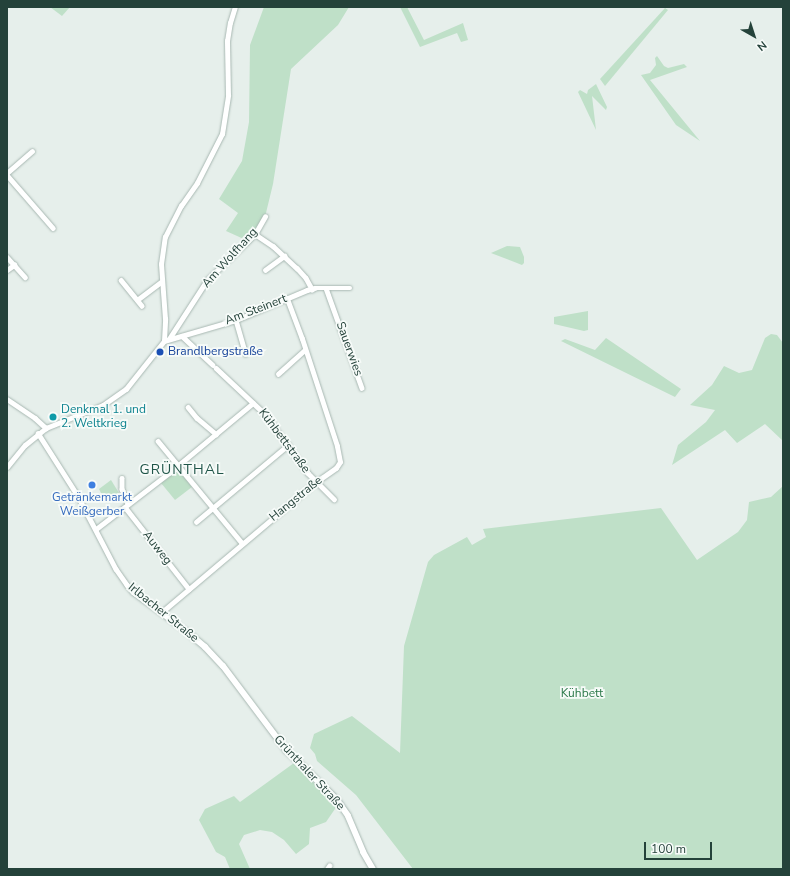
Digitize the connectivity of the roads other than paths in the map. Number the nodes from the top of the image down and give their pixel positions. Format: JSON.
{"nodes":[{"id":1,"x":235,"y":7,"type":"edge"},
{"id":2,"x":32,"y":151,"type":"dead end"},
{"id":3,"x":7,"y":174,"type":"edge"},
{"id":4,"x":265,"y":217,"type":"dead end"},
{"id":5,"x":53,"y":228,"type":"dead end"},
{"id":6,"x":255,"y":234,"type":"junction"},
{"id":7,"x":7,"y":256,"type":"edge"},
{"id":8,"x":284,"y":256,"type":"junction"},
{"id":9,"x":14,"y":265,"type":"junction"},
{"id":10,"x":7,"y":270,"type":"edge"},
{"id":11,"x":265,"y":270,"type":"dead end"},
{"id":12,"x":25,"y":277,"type":"dead end"},
{"id":13,"x":121,"y":280,"type":"dead end"},
{"id":14,"x":162,"y":281,"type":"junction"},
{"id":15,"x":326,"y":288,"type":"junction"},
{"id":16,"x":350,"y":288,"type":"dead end"},
{"id":17,"x":312,"y":289,"type":"junction"},
{"id":18,"x":287,"y":299,"type":"junction"},
{"id":19,"x":137,"y":300,"type":"junction"},
{"id":20,"x":142,"y":306,"type":"dead end"},
{"id":21,"x":236,"y":320,"type":"junction"},
{"id":22,"x":182,"y":336,"type":"junction"},
{"id":23,"x":169,"y":339,"type":"junction"},
{"id":24,"x":164,"y":341,"type":"junction"},
{"id":25,"x":306,"y":350,"type":"junction"},
{"id":26,"x":246,"y":354,"type":"dead end"},
{"id":27,"x":278,"y":374,"type":"dead end"},
{"id":28,"x":362,"y":388,"type":"dead end"},
{"id":29,"x":7,"y":399,"type":"edge"},
{"id":30,"x":253,"y":403,"type":"junction"},
{"id":31,"x":188,"y":407,"type":"dead end"},
{"id":32,"x":46,"y":428,"type":"junction"},
{"id":33,"x":38,"y":433,"type":"junction"},
{"id":34,"x":216,"y":434,"type":"junction"},
{"id":35,"x":158,"y":442,"type":"dead end"},
{"id":36,"x":288,"y":445,"type":"junction"},
{"id":37,"x":177,"y":466,"type":"junction"},
{"id":38,"x":7,"y":467,"type":"edge"},
{"id":39,"x":122,"y":478,"type":"dead end"},
{"id":40,"x":316,"y":482,"type":"junction"},
{"id":41,"x":334,"y":499,"type":"dead end"},
{"id":42,"x":126,"y":506,"type":"junction"},
{"id":43,"x":212,"y":509,"type":"junction"},
{"id":44,"x":196,"y":522,"type":"dead end"},
{"id":45,"x":96,"y":529,"type":"junction"},
{"id":46,"x":242,"y":544,"type":"junction"},
{"id":47,"x":189,"y":589,"type":"junction"},
{"id":48,"x":162,"y":612,"type":"junction"},
{"id":49,"x":186,"y":631,"type":"joint"},
{"id":50,"x":205,"y":647,"type":"joint"},
{"id":51,"x":373,"y":869,"type":"edge"}],
"edges":[{"from":1,"to":14,"type":"street"},
{"from":2,"to":3,"type":"street"},
{"from":3,"to":5,"type":"street"},
{"from":4,"to":6,"type":"street","name":"Am Wolfhang"},
{"from":6,"to":8,"type":"street"},
{"from":6,"to":23,"type":"street","name":"Am Wolfhang"},
{"from":7,"to":9,"type":"street"},
{"from":8,"to":11,"type":"street"},
{"from":8,"to":17,"type":"street"},
{"from":9,"to":10,"type":"street"},
{"from":9,"to":12,"type":"street"},
{"from":13,"to":19,"type":"street"},
{"from":14,"to":19,"type":"street"},
{"from":14,"to":24,"type":"street"},
{"from":15,"to":16,"type":"street","name":"Am Steinert"},
{"from":15,"to":17,"type":"street","name":"Am Steinert"},
{"from":15,"to":28,"type":"street","name":"Sauerwies"},
{"from":17,"to":18,"type":"street","name":"Am Steinert"},
{"from":18,"to":21,"type":"street","name":"Am Steinert"},
{"from":18,"to":25,"type":"street","name":"Hangstraße"},
{"from":19,"to":20,"type":"street"},
{"from":21,"to":22,"type":"street","name":"Am Steinert"},
{"from":21,"to":26,"type":"street"},
{"from":22,"to":23,"type":"street","name":"Am Steinert"},
{"from":22,"to":30,"type":"street","name":"Kühbettstraße"},
{"from":23,"to":24,"type":"street","name":"Am Steinert"},
{"from":24,"to":32,"type":"street"},
{"from":25,"to":27,"type":"street"},
{"from":25,"to":40,"type":"street","name":"Hangstraße"},
{"from":29,"to":32,"type":"street"},
{"from":30,"to":34,"type":"street"},
{"from":30,"to":36,"type":"street","name":"Kühbettstraße"},
{"from":31,"to":34,"type":"street"},
{"from":32,"to":33,"type":"street"},
{"from":33,"to":38,"type":"street"},
{"from":33,"to":45,"type":"street","name":"Irlbacher Straße"},
{"from":34,"to":37,"type":"street"},
{"from":35,"to":37,"type":"street"},
{"from":36,"to":40,"type":"street","name":"Kühbettstraße"},
{"from":36,"to":43,"type":"street"},
{"from":37,"to":42,"type":"street"},
{"from":37,"to":43,"type":"street"},
{"from":39,"to":42,"type":"street"},
{"from":40,"to":41,"type":"street","name":"Kühbettstraße"},
{"from":40,"to":46,"type":"street","name":"Hangstraße"},
{"from":42,"to":45,"type":"street"},
{"from":42,"to":47,"type":"street","name":"Auweg"},
{"from":43,"to":44,"type":"street"},
{"from":43,"to":46,"type":"street"},
{"from":45,"to":48,"type":"street","name":"Irlbacher Straße"},
{"from":46,"to":47,"type":"street","name":"Hangstraße"},
{"from":47,"to":48,"type":"street","name":"Hangstraße"},
{"from":48,"to":49,"type":"street","name":"Irlbacher Straße"},
{"from":49,"to":50,"type":"street","name":"Irlbacher Straße"},
{"from":50,"to":51,"type":"street","name":"Grünthaler Straße"}]}
